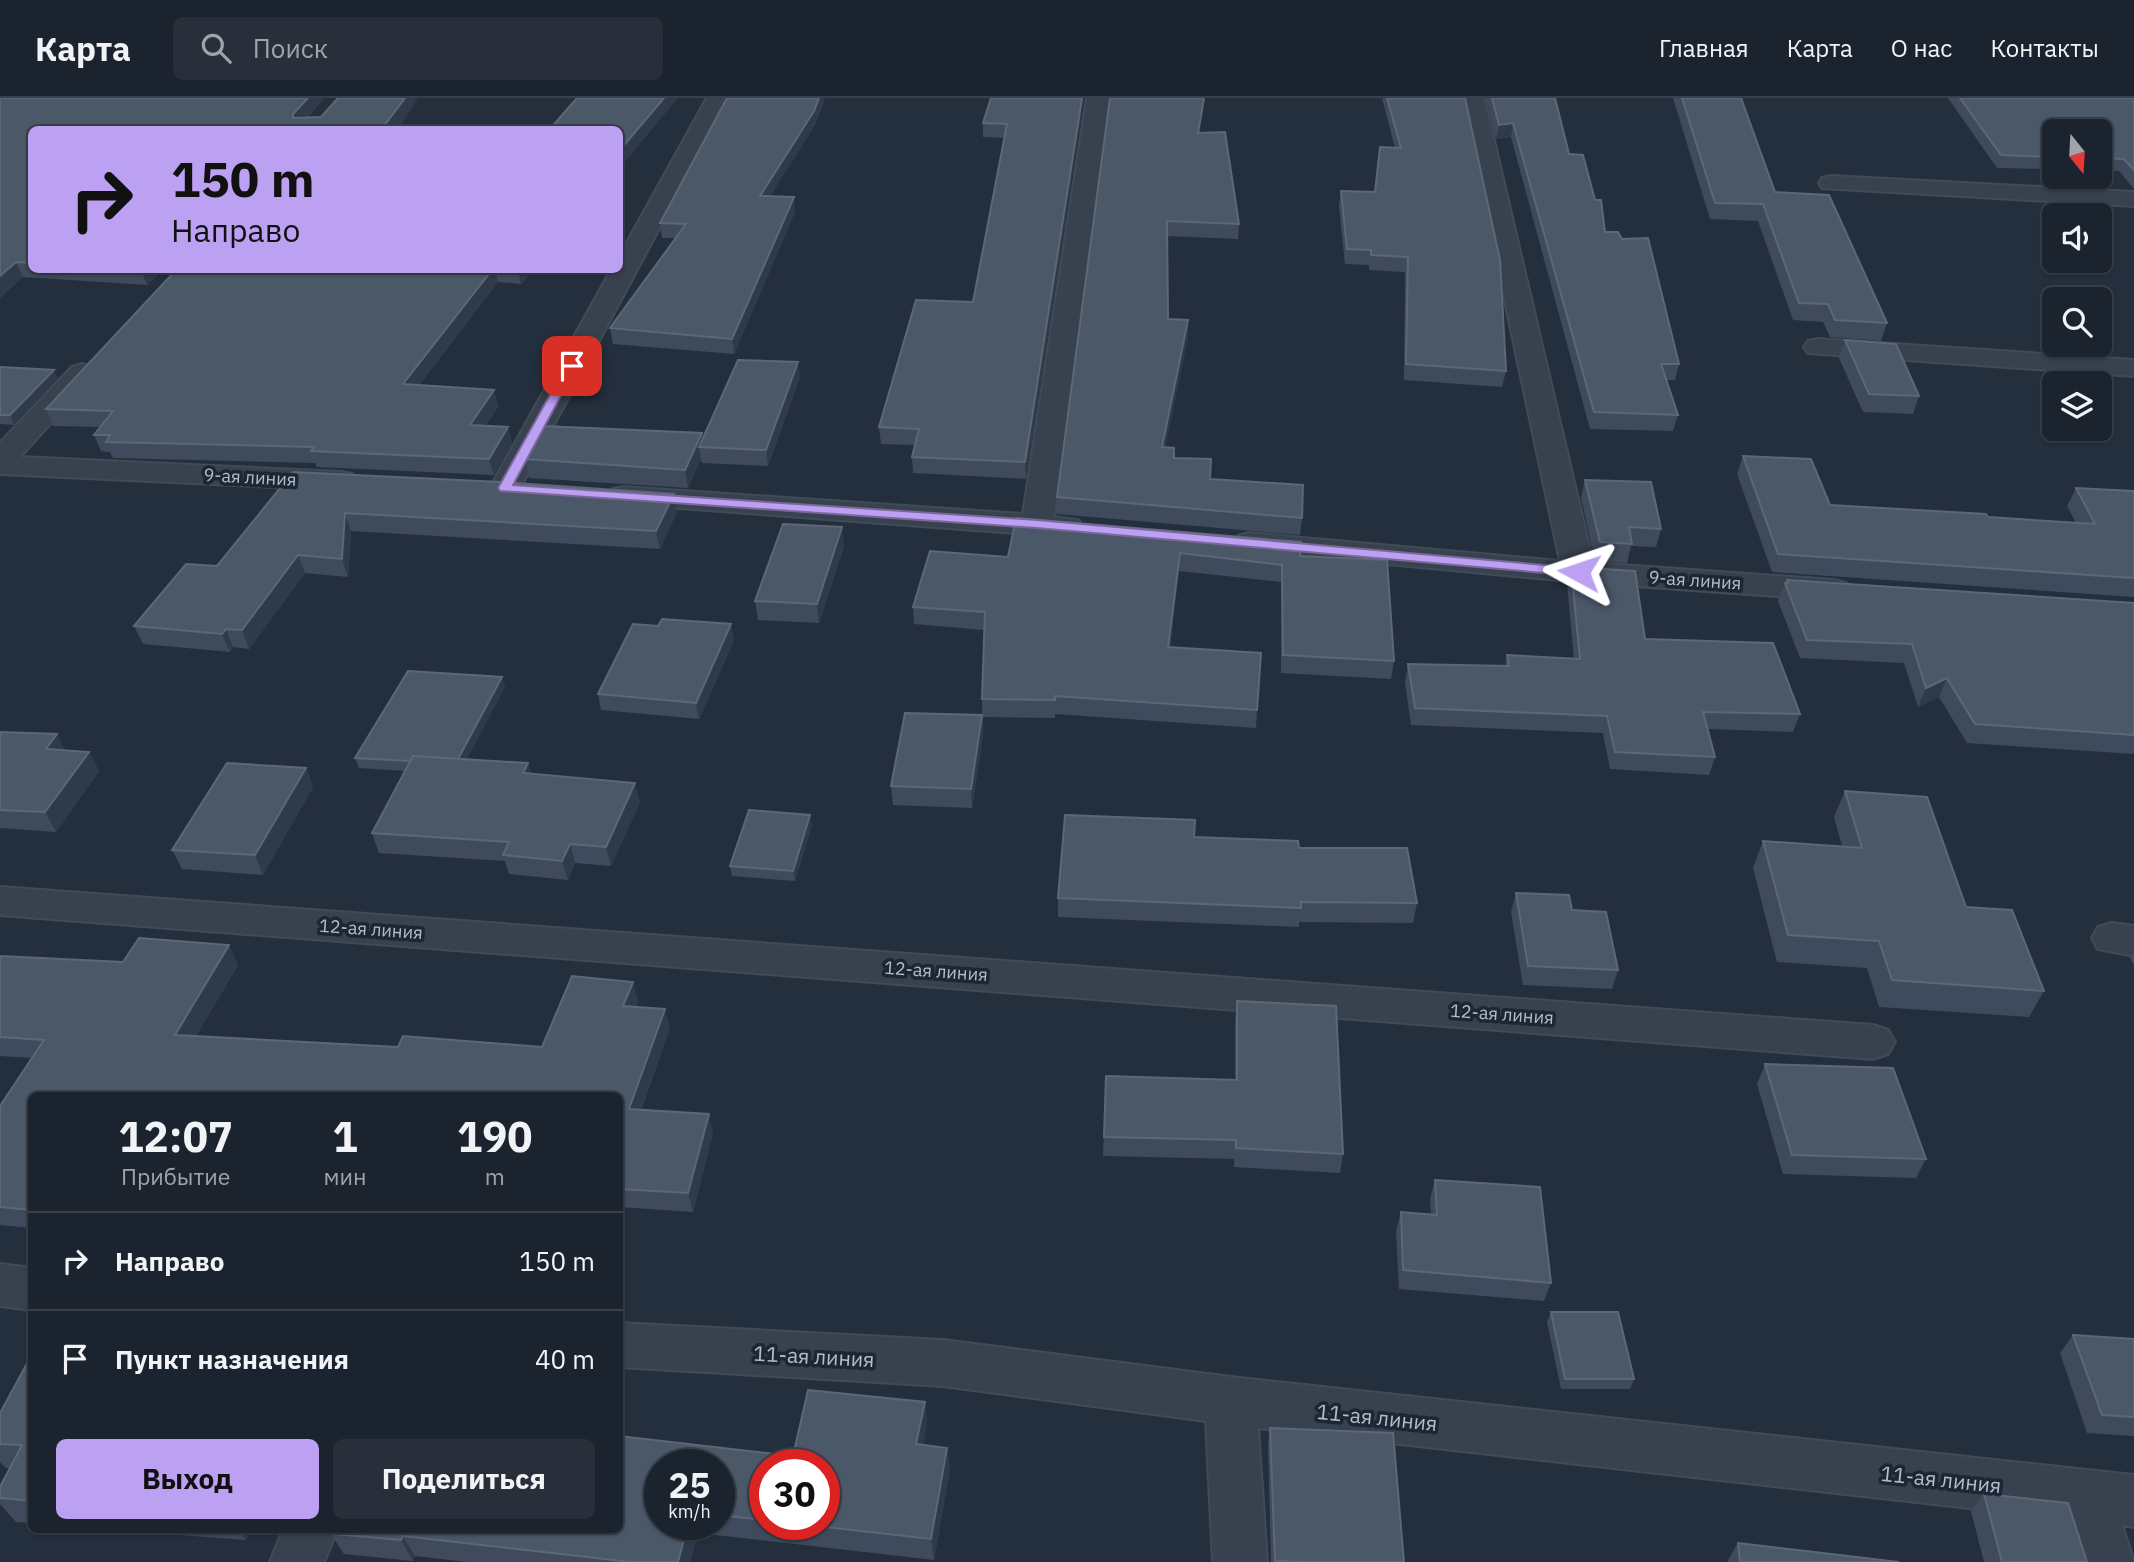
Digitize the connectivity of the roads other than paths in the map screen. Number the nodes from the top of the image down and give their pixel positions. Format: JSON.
{"nodes":[{"id":1,"x":718,"y":98,"type":"edge"},
{"id":2,"x":1098,"y":98,"type":"edge"},
{"id":3,"x":1473,"y":98,"type":"edge"},
{"id":4,"x":1831,"y":183,"type":"dead end"},
{"id":5,"x":2134,"y":199,"type":"edge"},
{"id":6,"x":623,"y":272,"type":"edge"},
{"id":7,"x":622,"y":273,"type":"edge"},
{"id":8,"x":1818,"y":348,"type":"dead end"},
{"id":9,"x":104,"y":350,"type":"edge"},
{"id":10,"x":2134,"y":368,"type":"edge"},
{"id":11,"x":0,"y":463,"type":"edge"},
{"id":12,"x":368,"y":482,"type":"edge"},
{"id":13,"x":505,"y":488,"type":"edge"},
{"id":14,"x":600,"y":494,"type":"edge"},
{"id":15,"x":1037,"y":524,"type":"junction"},
{"id":16,"x":1093,"y":529,"type":"edge"},
{"id":17,"x":1217,"y":540,"type":"edge"},
{"id":18,"x":1579,"y":572,"type":"junction"},
{"id":19,"x":1863,"y":592,"type":"edge"},
{"id":20,"x":0,"y":901,"type":"edge"},
{"id":21,"x":1873,"y":1042,"type":"dead end"},
{"id":22,"x":0,"y":1285,"type":"edge"},
{"id":23,"x":28,"y":1288,"type":"edge"},
{"id":24,"x":623,"y":1345,"type":"edge"},
{"id":25,"x":1231,"y":1401,"type":"junction"},
{"id":26,"x":2110,"y":1498,"type":"edge"},
{"id":27,"x":309,"y":1533,"type":"edge"},
{"id":28,"x":298,"y":1562,"type":"edge"},
{"id":29,"x":1240,"y":1562,"type":"edge"},
{"id":30,"x":2107,"y":1562,"type":"edge"}],
"edges":[{"from":1,"to":6,"type":"street"},
{"from":2,"to":15,"type":"street"},
{"from":3,"to":18,"type":"street"},
{"from":4,"to":5,"type":"street"},
{"from":7,"to":13,"type":"street"},
{"from":8,"to":10,"type":"street"},
{"from":9,"to":11,"type":"street"},
{"from":11,"to":12,"type":"street","name":"9-ая линия"},
{"from":14,"to":15,"type":"street"},
{"from":15,"to":16,"type":"street"},
{"from":17,"to":18,"type":"street","name":"9-ая линия"},
{"from":18,"to":19,"type":"street","name":"9-ая линия"},
{"from":20,"to":21,"type":"street","name":"12-ая линия"},
{"from":22,"to":23,"type":"street"},
{"from":24,"to":25,"type":"street","name":"11-ая линия"},
{"from":25,"to":26,"type":"street","name":"11-ая линия"},
{"from":25,"to":29,"type":"street"},
{"from":26,"to":30,"type":"street"},
{"from":27,"to":28,"type":"street"}]}
